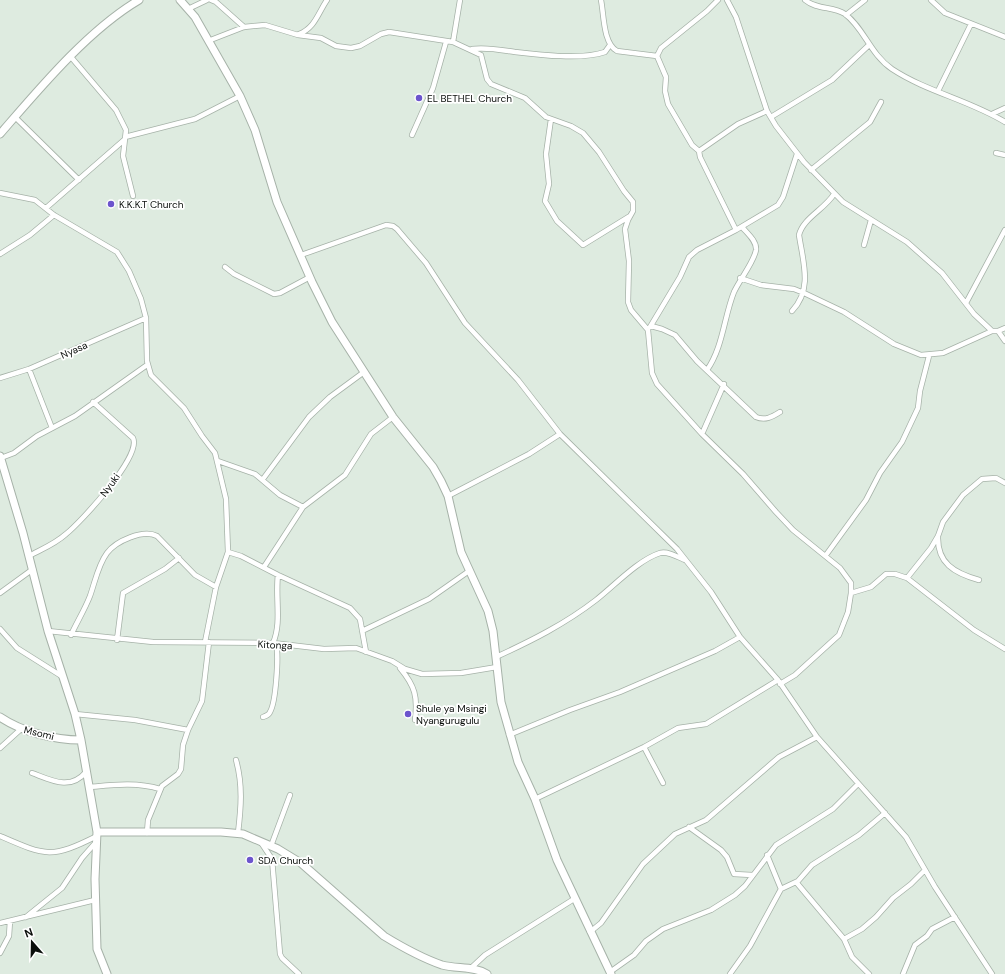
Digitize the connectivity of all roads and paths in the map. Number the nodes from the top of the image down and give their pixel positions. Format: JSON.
{"nodes":[{"id":1,"x":139,"y":0,"type":"edge"},
{"id":2,"x":180,"y":0,"type":"edge"},
{"id":3,"x":207,"y":0,"type":"edge"},
{"id":4,"x":211,"y":0,"type":"edge"},
{"id":5,"x":327,"y":0,"type":"edge"},
{"id":6,"x":460,"y":0,"type":"edge"},
{"id":7,"x":601,"y":0,"type":"edge"},
{"id":8,"x":718,"y":0,"type":"edge"},
{"id":9,"x":727,"y":0,"type":"edge"},
{"id":10,"x":805,"y":0,"type":"edge"},
{"id":11,"x":865,"y":0,"type":"edge"},
{"id":12,"x":931,"y":0,"type":"edge"},
{"id":13,"x":188,"y":9,"type":"junction"},
{"id":14,"x":846,"y":15,"type":"junction"},
{"id":15,"x":971,"y":24,"type":"junction"},
{"id":16,"x":244,"y":27,"type":"junction"},
{"id":17,"x":298,"y":35,"type":"junction"},
{"id":18,"x":1005,"y":37,"type":"edge"},
{"id":19,"x":208,"y":41,"type":"junction"},
{"id":20,"x":446,"y":42,"type":"junction"},
{"id":21,"x":452,"y":42,"type":"junction"},
{"id":22,"x":610,"y":45,"type":"junction"},
{"id":23,"x":869,"y":46,"type":"junction"},
{"id":24,"x":471,"y":50,"type":"junction"},
{"id":25,"x":71,"y":56,"type":"junction"},
{"id":26,"x":657,"y":56,"type":"junction"},
{"id":27,"x":938,"y":91,"type":"junction"},
{"id":28,"x":240,"y":96,"type":"junction"},
{"id":29,"x":881,"y":102,"type":"dead end"},
{"id":30,"x":1005,"y":108,"type":"edge"},
{"id":31,"x":768,"y":111,"type":"junction"},
{"id":32,"x":992,"y":114,"type":"junction"},
{"id":33,"x":15,"y":117,"type":"junction"},
{"id":34,"x":771,"y":117,"type":"junction"},
{"id":35,"x":551,"y":119,"type":"junction"},
{"id":36,"x":1005,"y":122,"type":"edge"},
{"id":37,"x":0,"y":134,"type":"edge"},
{"id":38,"x":412,"y":134,"type":"dead end"},
{"id":39,"x":125,"y":139,"type":"junction"},
{"id":40,"x":699,"y":151,"type":"junction"},
{"id":41,"x":996,"y":153,"type":"dead end"},
{"id":42,"x":797,"y":154,"type":"junction"},
{"id":43,"x":1005,"y":155,"type":"edge"},
{"id":44,"x":811,"y":170,"type":"junction"},
{"id":45,"x":79,"y":180,"type":"junction"},
{"id":46,"x":0,"y":193,"type":"edge"},
{"id":47,"x":834,"y":194,"type":"junction"},
{"id":48,"x":133,"y":196,"type":"dead end"},
{"id":49,"x":46,"y":208,"type":"junction"},
{"id":50,"x":54,"y":215,"type":"junction"},
{"id":51,"x":632,"y":215,"type":"junction"},
{"id":52,"x":871,"y":220,"type":"junction"},
{"id":53,"x":742,"y":227,"type":"junction"},
{"id":54,"x":736,"y":230,"type":"junction"},
{"id":55,"x":1005,"y":230,"type":"edge"},
{"id":56,"x":864,"y":245,"type":"dead end"},
{"id":57,"x":0,"y":254,"type":"edge"},
{"id":58,"x":301,"y":255,"type":"junction"},
{"id":59,"x":225,"y":267,"type":"dead end"},
{"id":60,"x":310,"y":277,"type":"junction"},
{"id":61,"x":740,"y":278,"type":"junction"},
{"id":62,"x":804,"y":293,"type":"junction"},
{"id":63,"x":966,"y":303,"type":"junction"},
{"id":64,"x":792,"y":311,"type":"dead end"},
{"id":65,"x":146,"y":318,"type":"junction"},
{"id":66,"x":649,"y":328,"type":"junction"},
{"id":67,"x":1005,"y":328,"type":"edge"},
{"id":68,"x":992,"y":331,"type":"junction"},
{"id":69,"x":998,"y":331,"type":"junction"},
{"id":70,"x":1005,"y":341,"type":"edge"},
{"id":71,"x":929,"y":356,"type":"junction"},
{"id":72,"x":147,"y":365,"type":"junction"},
{"id":73,"x":29,"y":369,"type":"junction"},
{"id":74,"x":707,"y":370,"type":"junction"},
{"id":75,"x":364,"y":372,"type":"junction"},
{"id":76,"x":0,"y":378,"type":"edge"},
{"id":77,"x":724,"y":384,"type":"junction"},
{"id":78,"x":93,"y":402,"type":"junction"},
{"id":79,"x":780,"y":412,"type":"dead end"},
{"id":80,"x":393,"y":417,"type":"junction"},
{"id":81,"x":52,"y":428,"type":"junction"},
{"id":82,"x":560,"y":434,"type":"junction"},
{"id":83,"x":702,"y":434,"type":"junction"},
{"id":84,"x":0,"y":457,"type":"edge"},
{"id":85,"x":218,"y":461,"type":"junction"},
{"id":86,"x":263,"y":480,"type":"junction"},
{"id":87,"x":1005,"y":484,"type":"edge"},
{"id":88,"x":448,"y":496,"type":"junction"},
{"id":89,"x":303,"y":507,"type":"junction"},
{"id":90,"x":938,"y":536,"type":"junction"},
{"id":91,"x":228,"y":552,"type":"junction"},
{"id":92,"x":826,"y":555,"type":"junction"},
{"id":93,"x":29,"y":556,"type":"junction"},
{"id":94,"x":178,"y":558,"type":"junction"},
{"id":95,"x":686,"y":560,"type":"junction"},
{"id":96,"x":264,"y":568,"type":"junction"},
{"id":97,"x":32,"y":570,"type":"junction"},
{"id":98,"x":469,"y":571,"type":"junction"},
{"id":99,"x":278,"y":575,"type":"junction"},
{"id":100,"x":907,"y":578,"type":"junction"},
{"id":101,"x":978,"y":580,"type":"dead end"},
{"id":102,"x":216,"y":587,"type":"junction"},
{"id":103,"x":0,"y":593,"type":"edge"},
{"id":104,"x":851,"y":593,"type":"junction"},
{"id":105,"x":0,"y":628,"type":"edge"},
{"id":106,"x":48,"y":631,"type":"junction"},
{"id":107,"x":362,"y":631,"type":"junction"},
{"id":108,"x":71,"y":635,"type":"junction"},
{"id":109,"x":740,"y":637,"type":"junction"},
{"id":110,"x":117,"y":640,"type":"junction"},
{"id":111,"x":207,"y":642,"type":"junction"},
{"id":112,"x":275,"y":644,"type":"junction"},
{"id":113,"x":1005,"y":649,"type":"edge"},
{"id":114,"x":366,"y":652,"type":"junction"},
{"id":115,"x":496,"y":657,"type":"junction"},
{"id":116,"x":398,"y":665,"type":"junction"},
{"id":117,"x":497,"y":667,"type":"junction"},
{"id":118,"x":63,"y":677,"type":"junction"},
{"id":119,"x":779,"y":682,"type":"junction"},
{"id":120,"x":75,"y":714,"type":"junction"},
{"id":121,"x":0,"y":717,"type":"edge"},
{"id":122,"x":263,"y":717,"type":"dead end"},
{"id":123,"x":415,"y":720,"type":"dead end"},
{"id":124,"x":21,"y":728,"type":"junction"},
{"id":125,"x":188,"y":730,"type":"junction"},
{"id":126,"x":509,"y":735,"type":"junction"},
{"id":127,"x":817,"y":737,"type":"junction"},
{"id":128,"x":81,"y":740,"type":"junction"},
{"id":129,"x":644,"y":747,"type":"junction"},
{"id":130,"x":0,"y":748,"type":"edge"},
{"id":131,"x":236,"y":760,"type":"dead end"},
{"id":132,"x":86,"y":772,"type":"junction"},
{"id":133,"x":32,"y":773,"type":"dead end"},
{"id":134,"x":663,"y":783,"type":"dead end"},
{"id":135,"x":858,"y":784,"type":"junction"},
{"id":136,"x":89,"y":787,"type":"junction"},
{"id":137,"x":160,"y":789,"type":"junction"},
{"id":138,"x":290,"y":795,"type":"dead end"},
{"id":139,"x":535,"y":799,"type":"junction"},
{"id":140,"x":885,"y":813,"type":"junction"},
{"id":141,"x":689,"y":828,"type":"junction"},
{"id":142,"x":147,"y":833,"type":"junction"},
{"id":143,"x":238,"y":833,"type":"junction"},
{"id":144,"x":0,"y":836,"type":"edge"},
{"id":145,"x":97,"y":836,"type":"junction"},
{"id":146,"x":259,"y":841,"type":"junction"},
{"id":147,"x":271,"y":846,"type":"junction"},
{"id":148,"x":767,"y":855,"type":"junction"},
{"id":149,"x":925,"y":870,"type":"junction"},
{"id":150,"x":752,"y":875,"type":"junction"},
{"id":151,"x":796,"y":882,"type":"junction"},
{"id":152,"x":781,"y":889,"type":"junction"},
{"id":153,"x":574,"y":899,"type":"junction"},
{"id":154,"x":95,"y":900,"type":"junction"},
{"id":155,"x":26,"y":917,"type":"junction"},
{"id":156,"x":955,"y":917,"type":"junction"},
{"id":157,"x":10,"y":921,"type":"junction"},
{"id":158,"x":0,"y":923,"type":"edge"},
{"id":159,"x":590,"y":932,"type":"junction"},
{"id":160,"x":844,"y":939,"type":"junction"},
{"id":161,"x":0,"y":953,"type":"edge"},
{"id":162,"x":470,"y":969,"type":"junction"},
{"id":163,"x":611,"y":973,"type":"edge"},
{"id":164,"x":107,"y":974,"type":"edge"},
{"id":165,"x":299,"y":974,"type":"edge"},
{"id":166,"x":487,"y":974,"type":"edge"},
{"id":167,"x":730,"y":974,"type":"edge"},
{"id":168,"x":869,"y":974,"type":"edge"},
{"id":169,"x":903,"y":974,"type":"edge"},
{"id":170,"x":992,"y":974,"type":"edge"}],
"edges":[{"from":1,"to":25,"type":"street"},
{"from":2,"to":13,"type":"street"},
{"from":3,"to":13,"type":"street"},
{"from":4,"to":16,"type":"street"},
{"from":5,"to":17,"type":"street"},
{"from":6,"to":21,"type":"street"},
{"from":7,"to":22,"type":"street"},
{"from":8,"to":26,"type":"street"},
{"from":9,"to":31,"type":"street"},
{"from":10,"to":14,"type":"street"},
{"from":11,"to":14,"type":"street"},
{"from":12,"to":15,"type":"street"},
{"from":13,"to":19,"type":"street"},
{"from":14,"to":23,"type":"street"},
{"from":15,"to":18,"type":"street"},
{"from":15,"to":27,"type":"street"},
{"from":16,"to":17,"type":"street"},
{"from":16,"to":19,"type":"street"},
{"from":17,"to":20,"type":"street"},
{"from":19,"to":28,"type":"street"},
{"from":20,"to":21,"type":"street"},
{"from":20,"to":38,"type":"street"},
{"from":21,"to":24,"type":"street"},
{"from":22,"to":24,"type":"street"},
{"from":22,"to":26,"type":"street"},
{"from":23,"to":27,"type":"street"},
{"from":23,"to":34,"type":"street"},
{"from":24,"to":35,"type":"street"},
{"from":25,"to":33,"type":"street"},
{"from":25,"to":39,"type":"street"},
{"from":26,"to":40,"type":"street"},
{"from":27,"to":32,"type":"street"},
{"from":28,"to":39,"type":"street"},
{"from":28,"to":58,"type":"street"},
{"from":29,"to":44,"type":"street"},
{"from":30,"to":32,"type":"street"},
{"from":31,"to":34,"type":"street"},
{"from":31,"to":40,"type":"street"},
{"from":32,"to":36,"type":"street"},
{"from":33,"to":37,"type":"street"},
{"from":33,"to":45,"type":"street"},
{"from":34,"to":42,"type":"street"},
{"from":35,"to":51,"type":"street"},
{"from":35,"to":51,"type":"street"},
{"from":39,"to":45,"type":"street"},
{"from":39,"to":48,"type":"street"},
{"from":40,"to":54,"type":"street"},
{"from":41,"to":43,"type":"street"},
{"from":42,"to":44,"type":"street"},
{"from":42,"to":53,"type":"street"},
{"from":44,"to":47,"type":"street"},
{"from":45,"to":49,"type":"street"},
{"from":46,"to":49,"type":"street"},
{"from":47,"to":52,"type":"street"},
{"from":47,"to":62,"type":"street"},
{"from":49,"to":50,"type":"street"},
{"from":50,"to":57,"type":"street"},
{"from":50,"to":65,"type":"street"},
{"from":51,"to":66,"type":"street"},
{"from":52,"to":56,"type":"street"},
{"from":52,"to":63,"type":"street"},
{"from":53,"to":54,"type":"street"},
{"from":53,"to":61,"type":"street"},
{"from":54,"to":66,"type":"street"},
{"from":55,"to":63,"type":"street"},
{"from":58,"to":60,"type":"street"},
{"from":58,"to":82,"type":"street"},
{"from":59,"to":60,"type":"street"},
{"from":60,"to":75,"type":"street"},
{"from":61,"to":62,"type":"street"},
{"from":61,"to":74,"type":"street"},
{"from":62,"to":64,"type":"street"},
{"from":62,"to":71,"type":"street"},
{"from":63,"to":68,"type":"street"},
{"from":65,"to":72,"type":"street"},
{"from":65,"to":73,"type":"street","name":"Nyasa"},
{"from":66,"to":74,"type":"street"},
{"from":66,"to":83,"type":"street"},
{"from":67,"to":69,"type":"street"},
{"from":68,"to":69,"type":"street"},
{"from":68,"to":71,"type":"street"},
{"from":69,"to":70,"type":"street"},
{"from":71,"to":92,"type":"street"},
{"from":72,"to":78,"type":"street"},
{"from":72,"to":85,"type":"street"},
{"from":73,"to":76,"type":"street","name":"Nyasa"},
{"from":73,"to":81,"type":"street"},
{"from":74,"to":77,"type":"street"},
{"from":75,"to":80,"type":"street"},
{"from":75,"to":86,"type":"street"},
{"from":77,"to":79,"type":"street"},
{"from":77,"to":83,"type":"street"},
{"from":78,"to":81,"type":"street"},
{"from":78,"to":93,"type":"street","name":"Nyuki"},
{"from":80,"to":88,"type":"street"},
{"from":80,"to":89,"type":"street"},
{"from":81,"to":84,"type":"street"},
{"from":82,"to":88,"type":"street"},
{"from":82,"to":95,"type":"street"},
{"from":83,"to":92,"type":"street"},
{"from":84,"to":93,"type":"street"},
{"from":85,"to":86,"type":"street"},
{"from":85,"to":91,"type":"street"},
{"from":86,"to":89,"type":"street"},
{"from":87,"to":90,"type":"street"},
{"from":88,"to":98,"type":"street"},
{"from":89,"to":96,"type":"street"},
{"from":90,"to":100,"type":"street"},
{"from":90,"to":101,"type":"street"},
{"from":91,"to":96,"type":"street"},
{"from":91,"to":102,"type":"street"},
{"from":92,"to":104,"type":"street"},
{"from":93,"to":97,"type":"street"},
{"from":94,"to":102,"type":"street"},
{"from":94,"to":108,"type":"street"},
{"from":94,"to":110,"type":"street"},
{"from":95,"to":109,"type":"street"},
{"from":95,"to":115,"type":"street"},
{"from":96,"to":99,"type":"street"},
{"from":97,"to":103,"type":"street"},
{"from":97,"to":106,"type":"street"},
{"from":98,"to":107,"type":"street"},
{"from":98,"to":115,"type":"street"},
{"from":99,"to":107,"type":"street"},
{"from":99,"to":112,"type":"street"},
{"from":100,"to":104,"type":"street"},
{"from":100,"to":113,"type":"street"},
{"from":102,"to":111,"type":"street"},
{"from":104,"to":119,"type":"street"},
{"from":105,"to":118,"type":"street"},
{"from":106,"to":108,"type":"street","name":"Kitonga"},
{"from":106,"to":118,"type":"street"},
{"from":107,"to":114,"type":"street"},
{"from":108,"to":110,"type":"street","name":"Kitonga"},
{"from":109,"to":119,"type":"street"},
{"from":109,"to":126,"type":"street"},
{"from":110,"to":111,"type":"street","name":"Kitonga"},
{"from":111,"to":112,"type":"street","name":"Kitonga"},
{"from":111,"to":125,"type":"street"},
{"from":112,"to":114,"type":"street","name":"Kitonga"},
{"from":112,"to":122,"type":"street"},
{"from":114,"to":116,"type":"street","name":"Kitonga"},
{"from":115,"to":117,"type":"street"},
{"from":116,"to":117,"type":"street","name":"Kitonga"},
{"from":116,"to":123,"type":"street"},
{"from":117,"to":126,"type":"street"},
{"from":118,"to":120,"type":"street"},
{"from":119,"to":127,"type":"street"},
{"from":119,"to":129,"type":"street"},
{"from":120,"to":125,"type":"street"},
{"from":120,"to":128,"type":"street"},
{"from":121,"to":124,"type":"street","name":"Msomi"},
{"from":124,"to":128,"type":"street","name":"Msomi"},
{"from":124,"to":130,"type":"street"},
{"from":125,"to":137,"type":"street"},
{"from":126,"to":139,"type":"street"},
{"from":127,"to":135,"type":"street"},
{"from":127,"to":141,"type":"street"},
{"from":128,"to":132,"type":"street"},
{"from":129,"to":134,"type":"street"},
{"from":129,"to":139,"type":"street"},
{"from":131,"to":143,"type":"street"},
{"from":132,"to":133,"type":"street"},
{"from":132,"to":136,"type":"street"},
{"from":135,"to":140,"type":"street"},
{"from":135,"to":148,"type":"street"},
{"from":136,"to":137,"type":"street"},
{"from":136,"to":145,"type":"street"},
{"from":137,"to":142,"type":"street"},
{"from":138,"to":147,"type":"street"},
{"from":139,"to":153,"type":"street"},
{"from":140,"to":149,"type":"street"},
{"from":140,"to":151,"type":"street"},
{"from":141,"to":150,"type":"street"},
{"from":141,"to":159,"type":"street"},
{"from":142,"to":143,"type":"street"},
{"from":142,"to":145,"type":"street"},
{"from":143,"to":146,"type":"street"},
{"from":144,"to":145,"type":"street"},
{"from":145,"to":154,"type":"street"},
{"from":145,"to":155,"type":"street"},
{"from":146,"to":147,"type":"street"},
{"from":146,"to":165,"type":"street"},
{"from":147,"to":162,"type":"street"},
{"from":148,"to":150,"type":"street"},
{"from":148,"to":152,"type":"street"},
{"from":149,"to":156,"type":"street"},
{"from":149,"to":160,"type":"street"},
{"from":150,"to":163,"type":"street"},
{"from":151,"to":152,"type":"street"},
{"from":151,"to":160,"type":"street"},
{"from":152,"to":167,"type":"street"},
{"from":153,"to":159,"type":"street"},
{"from":153,"to":162,"type":"street"},
{"from":154,"to":155,"type":"street"},
{"from":154,"to":164,"type":"street"},
{"from":155,"to":157,"type":"street"},
{"from":156,"to":169,"type":"street"},
{"from":156,"to":170,"type":"street"},
{"from":157,"to":158,"type":"street"},
{"from":157,"to":161,"type":"street"},
{"from":159,"to":163,"type":"street"},
{"from":160,"to":168,"type":"street"},
{"from":162,"to":166,"type":"street"}]}
